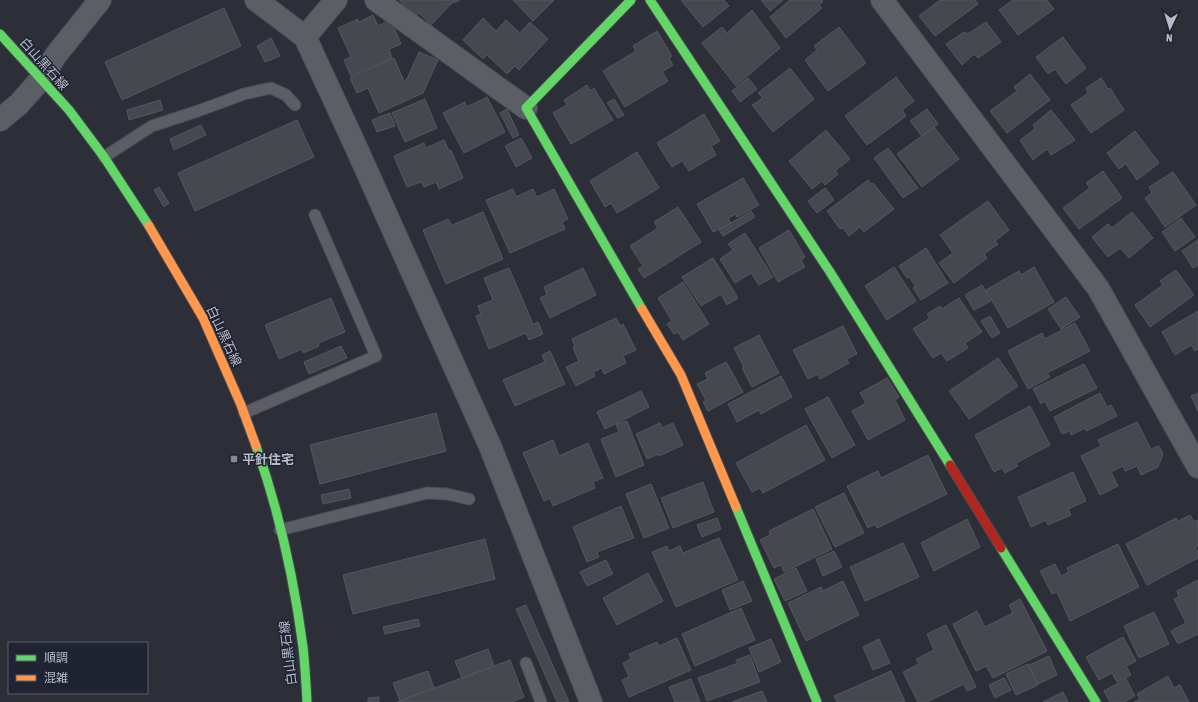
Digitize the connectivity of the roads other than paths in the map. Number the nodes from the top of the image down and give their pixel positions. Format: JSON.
{"nodes":[{"id":1,"x":100,"y":0,"type":"edge"},
{"id":2,"x":256,"y":0,"type":"edge"},
{"id":3,"x":336,"y":0,"type":"edge"},
{"id":4,"x":376,"y":0,"type":"edge"},
{"id":5,"x":631,"y":0,"type":"edge"},
{"id":6,"x":650,"y":0,"type":"edge"},
{"id":7,"x":882,"y":0,"type":"edge"},
{"id":8,"x":0,"y":34,"type":"edge"},
{"id":9,"x":305,"y":37,"type":"junction"},
{"id":10,"x":41,"y":79,"type":"junction"},
{"id":11,"x":296,"y":105,"type":"dead end"},
{"id":12,"x":526,"y":108,"type":"junction"},
{"id":13,"x":0,"y":120,"type":"edge"},
{"id":14,"x":104,"y":157,"type":"junction"},
{"id":15,"x":315,"y":215,"type":"dead end"},
{"id":16,"x":244,"y":414,"type":"junction"},
{"id":17,"x":1198,"y":467,"type":"edge"},
{"id":18,"x":469,"y":499,"type":"dead end"},
{"id":19,"x":280,"y":530,"type":"junction"},
{"id":20,"x":526,"y":663,"type":"dead end"},
{"id":21,"x":307,"y":702,"type":"edge"},
{"id":22,"x":541,"y":702,"type":"edge"},
{"id":23,"x":591,"y":702,"type":"edge"},
{"id":24,"x":818,"y":702,"type":"edge"},
{"id":25,"x":1096,"y":702,"type":"edge"}],
"edges":[{"from":1,"to":10,"type":"street"},
{"from":2,"to":9,"type":"street"},
{"from":3,"to":9,"type":"street"},
{"from":4,"to":12,"type":"street"},
{"from":5,"to":12,"type":"street"},
{"from":6,"to":25,"type":"street"},
{"from":7,"to":17,"type":"street"},
{"from":8,"to":10,"type":"street","name":"白山黒石線"},
{"from":9,"to":23,"type":"street"},
{"from":10,"to":13,"type":"street"},
{"from":10,"to":14,"type":"street","name":"白山黒石線"},
{"from":11,"to":14,"type":"lane"},
{"from":12,"to":24,"type":"street"},
{"from":14,"to":16,"type":"street","name":"白山黒石線"},
{"from":15,"to":16,"type":"lane"},
{"from":16,"to":19,"type":"street","name":"白山黒石線"},
{"from":18,"to":19,"type":"lane"},
{"from":19,"to":21,"type":"street","name":"白山黒石線"},
{"from":20,"to":22,"type":"lane"}]}
